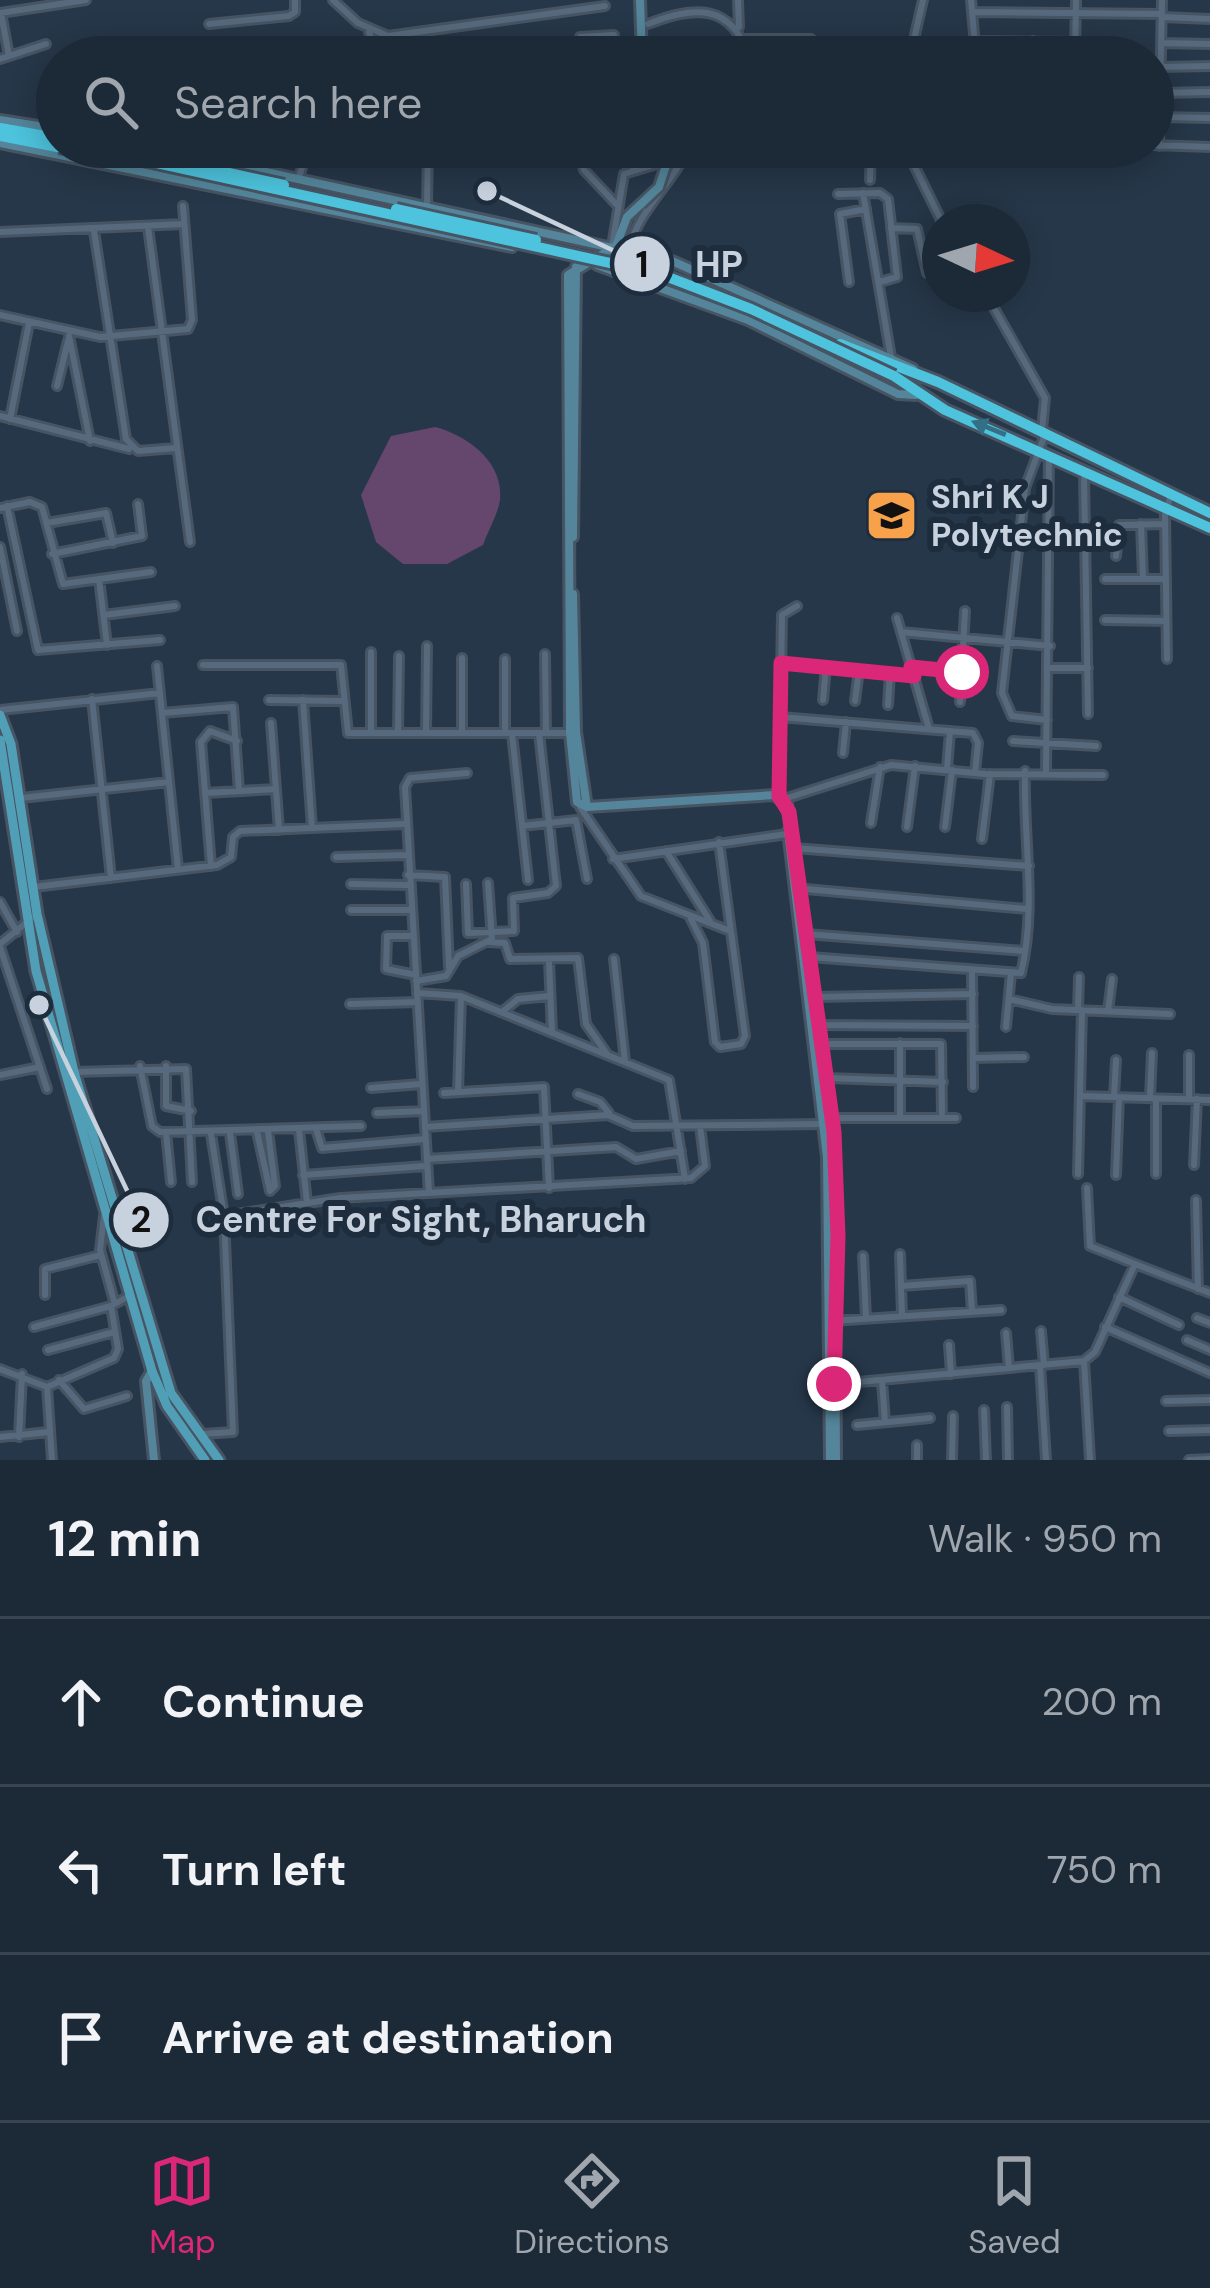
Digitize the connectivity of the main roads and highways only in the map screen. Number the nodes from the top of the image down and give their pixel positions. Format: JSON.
{"nodes":[{"id":1,"x":640,"y":0,"type":"edge"},
{"id":2,"x":641,"y":36,"type":"edge"},
{"id":3,"x":0,"y":132,"type":"edge"},
{"id":4,"x":36,"y":137,"type":"edge"},
{"id":5,"x":36,"y":140,"type":"edge"},
{"id":6,"x":158,"y":168,"type":"edge"},
{"id":7,"x":178,"y":168,"type":"edge"},
{"id":8,"x":206,"y":168,"type":"edge"},
{"id":9,"x":254,"y":168,"type":"edge"},
{"id":10,"x":665,"y":168,"type":"edge"},
{"id":11,"x":614,"y":246,"type":"junction"},
{"id":12,"x":581,"y":264,"type":"junction"},
{"id":13,"x":896,"y":373,"type":"junction"},
{"id":14,"x":920,"y":377,"type":"junction"},
{"id":15,"x":916,"y":395,"type":"junction"},
{"id":16,"x":1043,"y":444,"type":"junction"},
{"id":17,"x":1168,"y":501,"type":"junction"},
{"id":18,"x":1210,"y":513,"type":"edge"},
{"id":19,"x":1210,"y":528,"type":"edge"},
{"id":20,"x":0,"y":712,"type":"edge"},
{"id":21,"x":0,"y":740,"type":"edge"},
{"id":22,"x":583,"y":807,"type":"junction"},
{"id":23,"x":789,"y":812,"type":"junction"},
{"id":24,"x":794,"y":888,"type":"junction"},
{"id":25,"x":803,"y":956,"type":"junction"},
{"id":26,"x":826,"y":1120,"type":"junction"},
{"id":27,"x":152,"y":1371,"type":"junction"},
{"id":28,"x":192,"y":1436,"type":"junction"},
{"id":29,"x":154,"y":1460,"type":"edge"},
{"id":30,"x":205,"y":1460,"type":"edge"},
{"id":31,"x":219,"y":1460,"type":"edge"},
{"id":32,"x":833,"y":1460,"type":"edge"}],
"edges":[{"from":1,"to":2,"type":"main road"},
{"from":3,"to":4,"type":"highway"},
{"from":3,"to":5,"type":"main road"},
{"from":6,"to":12,"type":"main road"},
{"from":7,"to":13,"type":"highway","bridge":true},
{"from":8,"to":13,"type":"highway","bridge":true},
{"from":9,"to":11,"type":"main road"},
{"from":10,"to":11,"type":"main road","bridge":true},
{"from":11,"to":12,"type":"main road"},
{"from":11,"to":14,"type":"main road"},
{"from":12,"to":15,"type":"main road"},
{"from":12,"to":22,"type":"main road"},
{"from":12,"to":22,"type":"main road"},
{"from":13,"to":14,"type":"highway"},
{"from":13,"to":15,"type":"highway"},
{"from":14,"to":16,"type":"highway"},
{"from":16,"to":15,"type":"highway","one_way":true},
{"from":16,"to":17,"type":"highway"},
{"from":16,"to":17,"type":"highway"},
{"from":17,"to":18,"type":"highway"},
{"from":17,"to":19,"type":"highway"},
{"from":20,"to":28,"type":"main road"},
{"from":21,"to":27,"type":"main road"},
{"from":22,"to":23,"type":"main road"},
{"from":23,"to":24,"type":"main road"},
{"from":23,"to":24,"type":"main road"},
{"from":24,"to":25,"type":"main road"},
{"from":24,"to":25,"type":"main road"},
{"from":25,"to":26,"type":"main road"},
{"from":25,"to":26,"type":"main road"},
{"from":26,"to":32,"type":"main road"},
{"from":27,"to":28,"type":"main road"},
{"from":27,"to":29,"type":"main road"},
{"from":28,"to":30,"type":"main road"},
{"from":28,"to":31,"type":"main road"}]}
